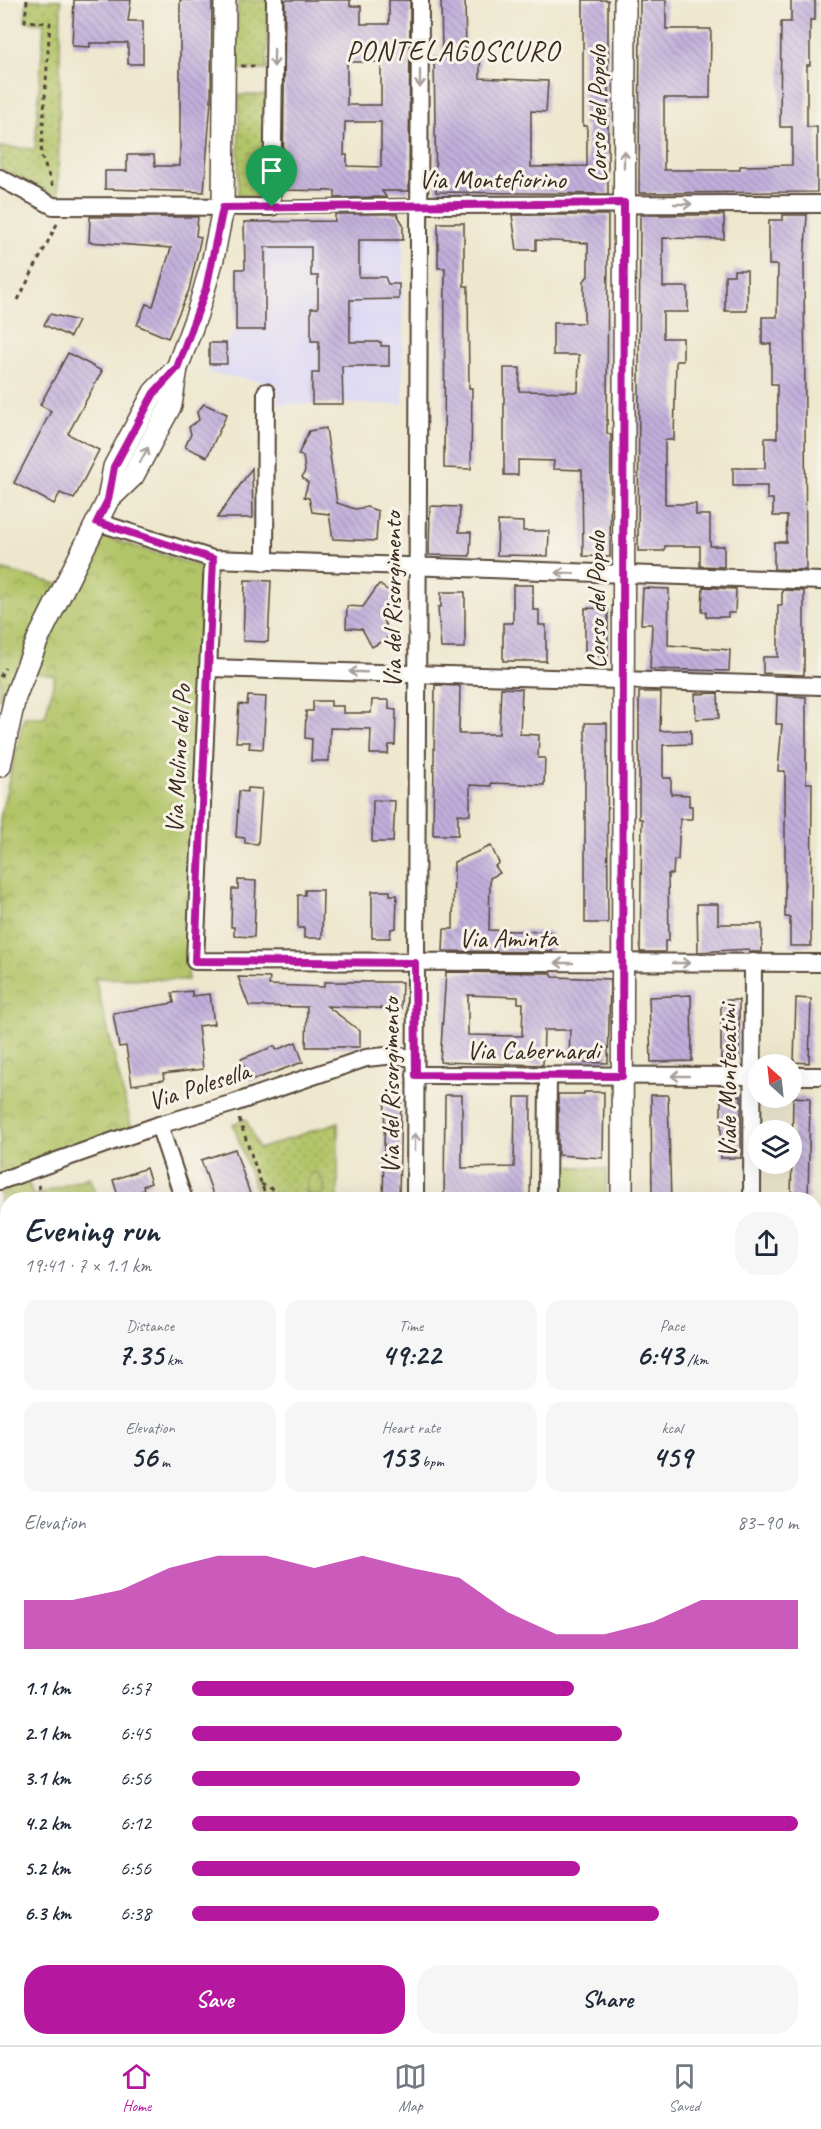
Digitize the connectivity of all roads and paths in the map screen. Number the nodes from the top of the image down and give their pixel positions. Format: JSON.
{"nodes":[{"id":1,"x":27,"y":0,"type":"edge"},
{"id":2,"x":225,"y":0,"type":"edge"},
{"id":3,"x":275,"y":0,"type":"edge"},
{"id":4,"x":420,"y":0,"type":"edge"},
{"id":5,"x":625,"y":0,"type":"edge"},
{"id":6,"x":224,"y":66,"type":"junction"},
{"id":7,"x":274,"y":67,"type":"junction"},
{"id":8,"x":0,"y":178,"type":"edge"},
{"id":9,"x":624,"y":203,"type":"junction"},
{"id":10,"x":821,"y":204,"type":"edge"},
{"id":11,"x":419,"y":205,"type":"junction"},
{"id":12,"x":57,"y":206,"type":"junction"},
{"id":13,"x":272,"y":207,"type":"junction"},
{"id":14,"x":223,"y":208,"type":"junction"},
{"id":15,"x":18,"y":300,"type":"dead end"},
{"id":16,"x":266,"y":392,"type":"dead end"},
{"id":17,"x":97,"y":522,"type":"junction"},
{"id":18,"x":213,"y":559,"type":"junction"},
{"id":19,"x":264,"y":562,"type":"junction"},
{"id":20,"x":417,"y":568,"type":"junction"},
{"id":21,"x":623,"y":574,"type":"junction"},
{"id":22,"x":821,"y":580,"type":"edge"},
{"id":23,"x":208,"y":668,"type":"junction"},
{"id":24,"x":417,"y":674,"type":"junction"},
{"id":25,"x":623,"y":680,"type":"junction"},
{"id":26,"x":821,"y":686,"type":"edge"},
{"id":27,"x":0,"y":763,"type":"edge"},
{"id":28,"x":195,"y":961,"type":"joint"},
{"id":29,"x":753,"y":962,"type":"junction"},
{"id":30,"x":415,"y":963,"type":"junction"},
{"id":31,"x":821,"y":963,"type":"edge"},
{"id":32,"x":622,"y":964,"type":"junction"},
{"id":33,"x":755,"y":1054,"type":"edge"},
{"id":34,"x":415,"y":1067,"type":"junction"},
{"id":35,"x":548,"y":1076,"type":"junction"},
{"id":36,"x":622,"y":1076,"type":"junction"},
{"id":37,"x":748,"y":1076,"type":"edge"},
{"id":38,"x":802,"y":1076,"type":"edge"},
{"id":39,"x":821,"y":1076,"type":"edge"},
{"id":40,"x":234,"y":1103,"type":"junction"},
{"id":41,"x":755,"y":1108,"type":"edge"},
{"id":42,"x":159,"y":1125,"type":"junction"},
{"id":43,"x":0,"y":1180,"type":"edge"},
{"id":44,"x":261,"y":1184,"type":"junction"},
{"id":45,"x":181,"y":1192,"type":"edge"},
{"id":46,"x":264,"y":1192,"type":"edge"},
{"id":47,"x":279,"y":1192,"type":"edge"},
{"id":48,"x":415,"y":1192,"type":"edge"},
{"id":49,"x":547,"y":1192,"type":"edge"},
{"id":50,"x":622,"y":1192,"type":"edge"},
{"id":51,"x":752,"y":1192,"type":"edge"}],
"edges":[{"from":1,"to":12,"type":"path"},
{"from":2,"to":6,"type":"street"},
{"from":3,"to":7,"type":"street","one_way":true},
{"from":4,"to":11,"type":"street","name":"Via del Risorgimento","one_way":true},
{"from":9,"to":5,"type":"street","name":"Corso del Popolo","one_way":true},
{"from":6,"to":7,"type":"path"},
{"from":6,"to":14,"type":"street"},
{"from":7,"to":13,"type":"street"},
{"from":8,"to":12,"type":"street"},
{"from":9,"to":10,"type":"street","name":"Via Montefiorino","one_way":true},
{"from":9,"to":11,"type":"street","name":"Via Montefiorino"},
{"from":9,"to":21,"type":"street","name":"Corso del Popolo"},
{"from":11,"to":13,"type":"street","name":"Via Montefiorino"},
{"from":11,"to":20,"type":"street","name":"Via del Risorgimento"},
{"from":12,"to":14,"type":"street","name":"Via Montefiorino"},
{"from":12,"to":15,"type":"path"},
{"from":13,"to":14,"type":"street","name":"Via Montefiorino"},
{"from":14,"to":17,"type":"street"},
{"from":16,"to":19,"type":"street"},
{"from":17,"to":18,"type":"street"},
{"from":17,"to":27,"type":"street"},
{"from":18,"to":19,"type":"street"},
{"from":18,"to":23,"type":"street","name":"Via Mulino del Po"},
{"from":19,"to":20,"type":"street"},
{"from":21,"to":20,"type":"street","one_way":true},
{"from":20,"to":24,"type":"street","name":"Via del Risorgimento"},
{"from":21,"to":22,"type":"street"},
{"from":21,"to":25,"type":"street","name":"Corso del Popolo"},
{"from":24,"to":23,"type":"street","one_way":true},
{"from":23,"to":28,"type":"street","name":"Via Mulino del Po"},
{"from":24,"to":25,"type":"street"},
{"from":24,"to":30,"type":"street","name":"Via del Risorgimento"},
{"from":25,"to":26,"type":"street"},
{"from":25,"to":32,"type":"street","name":"Corso del Popolo"},
{"from":28,"to":30,"type":"street","name":"Via Aminta"},
{"from":29,"to":31,"type":"street","name":"Via Aminta"},
{"from":32,"to":29,"type":"street","name":"Via Aminta","one_way":true},
{"from":29,"to":33,"type":"street","name":"Viale Montecatini"},
{"from":32,"to":30,"type":"street","name":"Via Aminta","one_way":true},
{"from":30,"to":34,"type":"street","name":"Via del Risorgimento"},
{"from":32,"to":36,"type":"street","name":"Corso del Popolo"},
{"from":34,"to":35,"type":"street","name":"Via Cabernardi"},
{"from":34,"to":40,"type":"street","name":"Via Polesella"},
{"from":48,"to":34,"type":"street","name":"Via del Risorgimento","one_way":true},
{"from":35,"to":36,"type":"street","name":"Via Cabernardi"},
{"from":35,"to":49,"type":"street"},
{"from":37,"to":36,"type":"street","name":"Via Cabernardi","one_way":true},
{"from":36,"to":50,"type":"street","name":"Corso del Popolo"},
{"from":38,"to":39,"type":"street"},
{"from":40,"to":42,"type":"street","name":"Via Polesella"},
{"from":40,"to":44,"type":"path"},
{"from":41,"to":51,"type":"street","name":"Viale Montecatini"},
{"from":42,"to":43,"type":"street","name":"Via Polesella"},
{"from":42,"to":45,"type":"street"},
{"from":44,"to":46,"type":"path"},
{"from":44,"to":47,"type":"path"}]}
